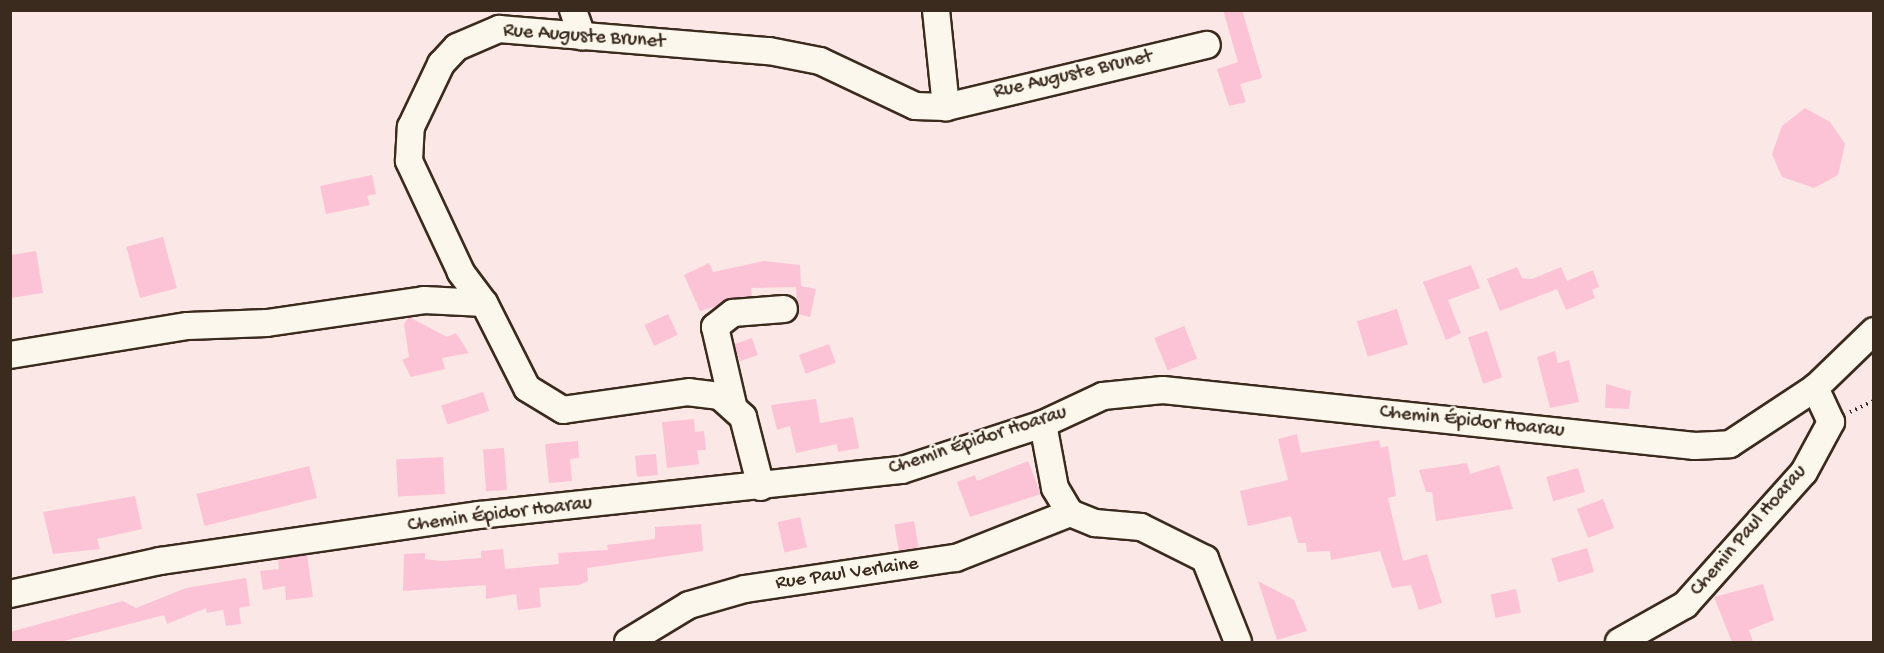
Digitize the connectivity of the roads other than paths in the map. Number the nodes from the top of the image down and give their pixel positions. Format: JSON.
{"nodes":[{"id":1,"x":573,"y":10,"type":"edge"},
{"id":2,"x":936,"y":10,"type":"edge"},
{"id":3,"x":582,"y":36,"type":"junction"},
{"id":4,"x":1207,"y":45,"type":"dead end"},
{"id":5,"x":946,"y":107,"type":"junction"},
{"id":6,"x":484,"y":303,"type":"junction"},
{"id":7,"x":784,"y":309,"type":"dead end"},
{"id":8,"x":1874,"y":331,"type":"edge"},
{"id":9,"x":10,"y":355,"type":"edge"},
{"id":10,"x":1815,"y":388,"type":"junction"},
{"id":11,"x":733,"y":405,"type":"junction"},
{"id":12,"x":1043,"y":424,"type":"junction"},
{"id":13,"x":761,"y":487,"type":"junction"},
{"id":14,"x":1070,"y":513,"type":"junction"},
{"id":15,"x":10,"y":594,"type":"edge"},
{"id":16,"x":628,"y":642,"type":"edge"},
{"id":17,"x":1238,"y":642,"type":"edge"},
{"id":18,"x":1619,"y":642,"type":"edge"}],
"edges":[{"from":1,"to":3,"type":"street"},
{"from":2,"to":5,"type":"street"},
{"from":3,"to":5,"type":"street","name":"Rue Auguste Brunet"},
{"from":3,"to":6,"type":"street","name":"Rue Auguste Brunet"},
{"from":4,"to":5,"type":"street","name":"Rue Auguste Brunet"},
{"from":6,"to":9,"type":"street"},
{"from":6,"to":11,"type":"street","name":"Rue Auguste Brunet"},
{"from":7,"to":11,"type":"street"},
{"from":8,"to":10,"type":"street","name":"Chemin Épidor Hoarau"},
{"from":10,"to":12,"type":"street","name":"Chemin Épidor Hoarau"},
{"from":10,"to":18,"type":"street","name":"Chemin Paul Hoarau"},
{"from":11,"to":13,"type":"street"},
{"from":12,"to":13,"type":"street","name":"Chemin Épidor Hoarau"},
{"from":12,"to":14,"type":"street"},
{"from":13,"to":15,"type":"street","name":"Chemin Épidor Hoarau"},
{"from":14,"to":16,"type":"street","name":"Rue Paul Verlaine"},
{"from":14,"to":17,"type":"street"}]}
